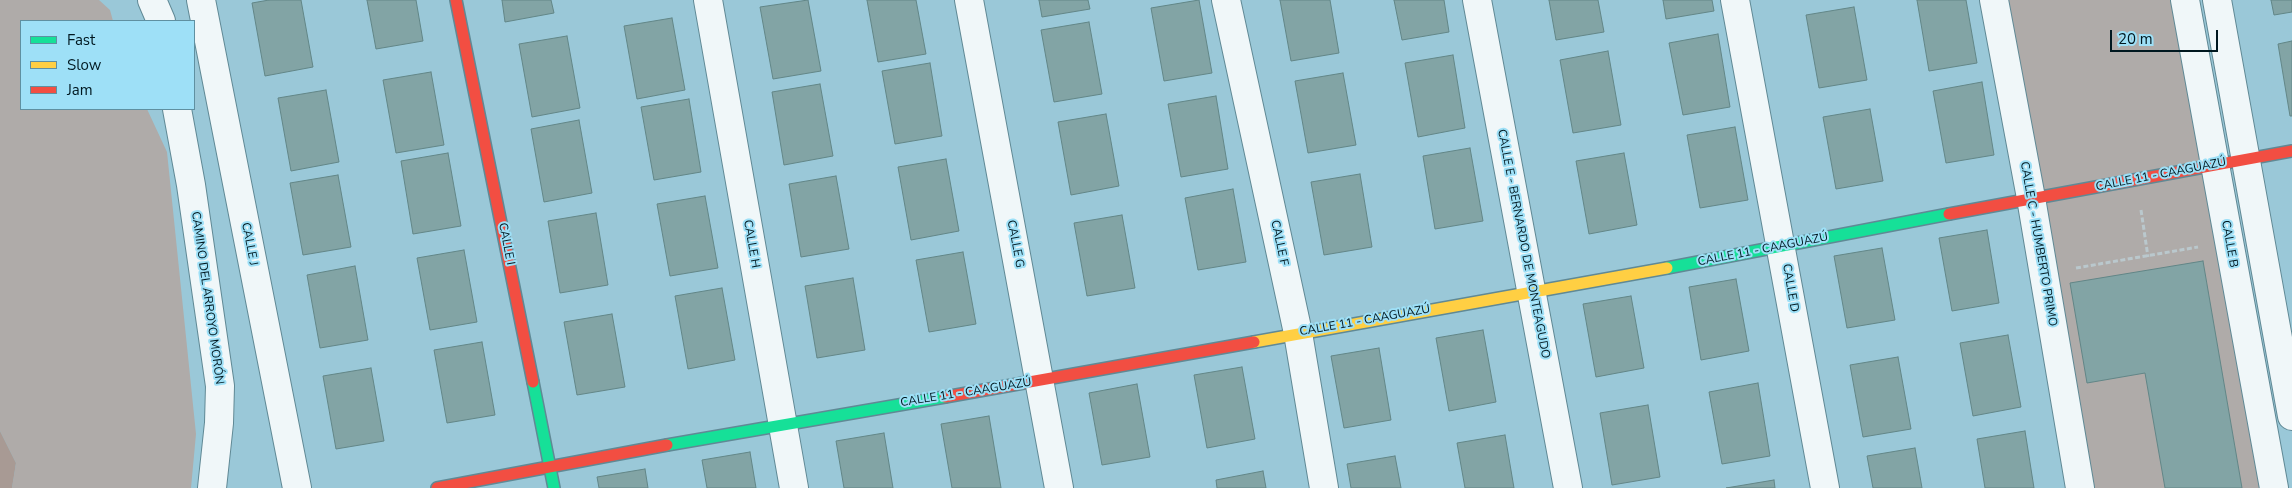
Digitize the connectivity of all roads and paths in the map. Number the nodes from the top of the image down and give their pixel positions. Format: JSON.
{"nodes":[{"id":1,"x":152,"y":0,"type":"edge"},
{"id":2,"x":201,"y":0,"type":"edge"},
{"id":3,"x":456,"y":0,"type":"edge"},
{"id":4,"x":708,"y":0,"type":"edge"},
{"id":5,"x":969,"y":0,"type":"edge"},
{"id":6,"x":1226,"y":0,"type":"edge"},
{"id":7,"x":1477,"y":0,"type":"edge"},
{"id":8,"x":1736,"y":0,"type":"edge"},
{"id":9,"x":1994,"y":0,"type":"edge"},
{"id":10,"x":2185,"y":0,"type":"edge"},
{"id":11,"x":2217,"y":0,"type":"edge"},
{"id":12,"x":161,"y":20,"type":"edge"},
{"id":13,"x":177,"y":110,"type":"edge"},
{"id":14,"x":2292,"y":152,"type":"edge"},
{"id":15,"x":2245,"y":160,"type":"junction"},
{"id":16,"x":2214,"y":164,"type":"junction"},
{"id":17,"x":2136,"y":181,"type":"junction"},
{"id":18,"x":2031,"y":198,"type":"junction"},
{"id":19,"x":2228,"y":242,"type":"junction"},
{"id":20,"x":1782,"y":247,"type":"junction"},
{"id":21,"x":2148,"y":256,"type":"junction"},
{"id":22,"x":2044,"y":273,"type":"junction"},
{"id":23,"x":1532,"y":291,"type":"junction"},
{"id":24,"x":1298,"y":334,"type":"junction"},
{"id":25,"x":1041,"y":381,"type":"junction"},
{"id":26,"x":2292,"y":416,"type":"edge"},
{"id":27,"x":783,"y":424,"type":"junction"},
{"id":28,"x":551,"y":468,"type":"junction"},
{"id":29,"x":212,"y":488,"type":"edge"},
{"id":30,"x":297,"y":488,"type":"edge"},
{"id":31,"x":437,"y":488,"type":"edge"},
{"id":32,"x":554,"y":488,"type":"edge"},
{"id":33,"x":794,"y":488,"type":"edge"},
{"id":34,"x":1059,"y":488,"type":"edge"},
{"id":35,"x":1324,"y":488,"type":"edge"},
{"id":36,"x":1568,"y":488,"type":"edge"},
{"id":37,"x":1825,"y":488,"type":"edge"},
{"id":38,"x":2080,"y":488,"type":"edge"},
{"id":39,"x":2274,"y":488,"type":"edge"}],
"edges":[{"from":1,"to":12,"type":"street"},
{"from":2,"to":30,"type":"street","name":"CALLE J"},
{"from":3,"to":28,"type":"street","name":"CALLE I"},
{"from":4,"to":27,"type":"street","name":"CALLE H"},
{"from":5,"to":25,"type":"street","name":"CALLE G"},
{"from":6,"to":24,"type":"street","name":"CALLE F"},
{"from":7,"to":23,"type":"street","name":"CALLE E - BERNARDO DE MONTEAGUDO"},
{"from":8,"to":20,"type":"street","name":"CALLE D"},
{"from":9,"to":18,"type":"street","name":"CALLE C - HUMBERTO PRIMO"},
{"from":10,"to":16,"type":"street","name":"CALLE B"},
{"from":11,"to":15,"type":"street"},
{"from":13,"to":29,"type":"street","name":"CAMINO DEL ARROYO MORÓN"},
{"from":14,"to":15,"type":"street","name":"CALLE 11 - CAAGUAZÚ"},
{"from":15,"to":16,"type":"street","name":"CALLE 11 - CAAGUAZÚ"},
{"from":15,"to":26,"type":"street"},
{"from":16,"to":17,"type":"street","name":"CALLE 11 - CAAGUAZÚ"},
{"from":16,"to":19,"type":"street","name":"CALLE B"},
{"from":17,"to":18,"type":"street","name":"CALLE 11 - CAAGUAZÚ"},
{"from":17,"to":21,"type":"path"},
{"from":18,"to":20,"type":"street","name":"CALLE 11 - CAAGUAZÚ"},
{"from":18,"to":22,"type":"street","name":"CALLE C - HUMBERTO PRIMO"},
{"from":19,"to":21,"type":"path"},
{"from":19,"to":39,"type":"street","name":"CALLE B"},
{"from":20,"to":23,"type":"street","name":"CALLE 11 - CAAGUAZÚ"},
{"from":20,"to":37,"type":"street","name":"CALLE D"},
{"from":21,"to":22,"type":"path"},
{"from":22,"to":38,"type":"street","name":"CALLE C - HUMBERTO PRIMO"},
{"from":23,"to":24,"type":"street","name":"CALLE 11 - CAAGUAZÚ"},
{"from":23,"to":36,"type":"street","name":"CALLE E - BERNARDO DE MONTEAGUDO"},
{"from":24,"to":25,"type":"street","name":"CALLE 11 - CAAGUAZÚ"},
{"from":24,"to":35,"type":"street","name":"CALLE F"},
{"from":25,"to":27,"type":"street","name":"CALLE 11 - CAAGUAZÚ"},
{"from":25,"to":34,"type":"street","name":"CALLE G"},
{"from":27,"to":28,"type":"street","name":"CALLE 11 - CAAGUAZÚ"},
{"from":27,"to":33,"type":"street","name":"CALLE H"},
{"from":28,"to":31,"type":"street","name":"CALLE 11 - CAAGUAZÚ"},
{"from":28,"to":32,"type":"street","name":"CALLE I"}]}
